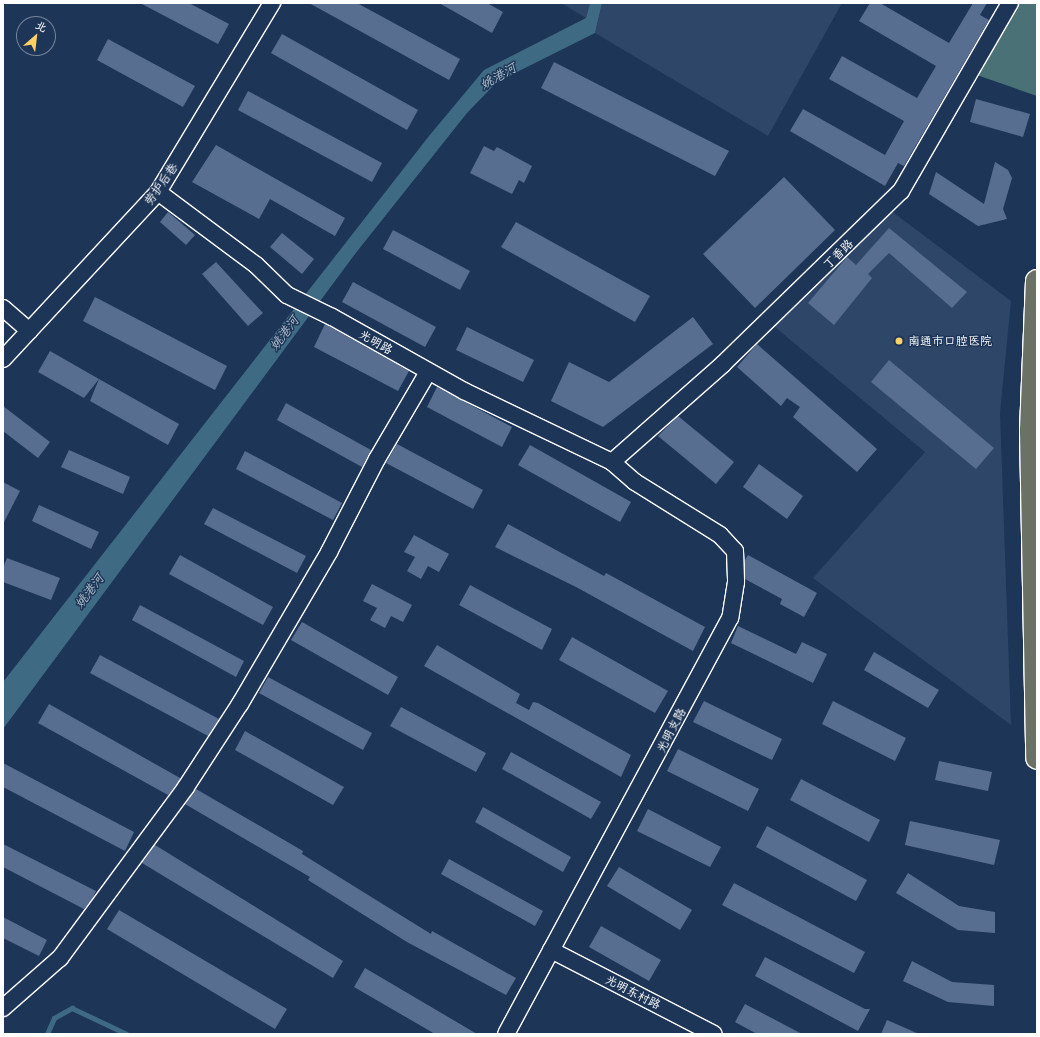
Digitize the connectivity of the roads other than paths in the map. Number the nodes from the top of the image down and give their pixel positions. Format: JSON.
{"nodes":[{"id":1,"x":272,"y":3,"type":"edge"},
{"id":2,"x":1010,"y":3,"type":"edge"},
{"id":3,"x":158,"y":192,"type":"junction"},
{"id":4,"x":1037,"y":281,"type":"edge"},
{"id":5,"x":3,"y":308,"type":"edge"},
{"id":6,"x":29,"y":331,"type":"junction"},
{"id":7,"x":3,"y":359,"type":"edge"},
{"id":8,"x":428,"y":372,"type":"junction"},
{"id":9,"x":612,"y":462,"type":"junction"},
{"id":10,"x":1037,"y":758,"type":"edge"},
{"id":11,"x":551,"y":950,"type":"junction"},
{"id":12,"x":3,"y":1008,"type":"edge"},
{"id":13,"x":506,"y":1034,"type":"edge"},
{"id":14,"x":714,"y":1034,"type":"edge"}],
"edges":[{"from":1,"to":3,"type":"street","name":"劳护后巷"},
{"from":2,"to":9,"type":"street","name":"丁香路"},
{"from":3,"to":6,"type":"street","name":"劳护后巷"},
{"from":3,"to":8,"type":"street","name":"光明路"},
{"from":4,"to":10,"type":"main road"},
{"from":5,"to":6,"type":"street"},
{"from":6,"to":7,"type":"street","name":"劳护后巷"},
{"from":8,"to":9,"type":"street","name":"光明路"},
{"from":8,"to":12,"type":"street"},
{"from":9,"to":11,"type":"street","name":"光明支路"},
{"from":11,"to":13,"type":"street","name":"光明支路"},
{"from":11,"to":14,"type":"street","name":"光明东村路"}]}
